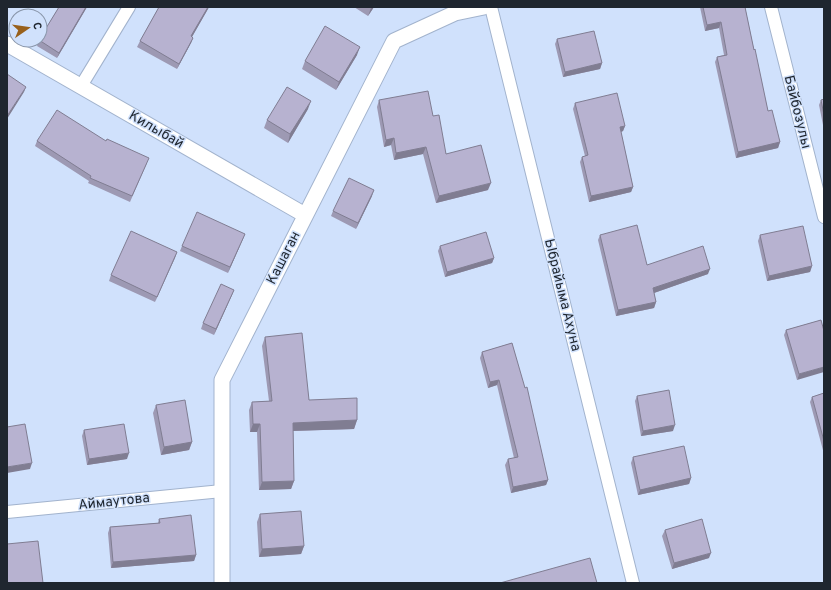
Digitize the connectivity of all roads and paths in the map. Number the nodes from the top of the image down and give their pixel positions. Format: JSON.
{"nodes":[{"id":1,"x":129,"y":7,"type":"edge"},
{"id":2,"x":484,"y":7,"type":"edge"},
{"id":3,"x":492,"y":7,"type":"edge"},
{"id":4,"x":771,"y":7,"type":"edge"},
{"id":5,"x":7,"y":44,"type":"edge"},
{"id":6,"x":81,"y":86,"type":"junction"},
{"id":7,"x":305,"y":215,"type":"junction"},
{"id":8,"x":824,"y":218,"type":"edge"},
{"id":9,"x":222,"y":491,"type":"junction"},
{"id":10,"x":7,"y":512,"type":"edge"},
{"id":11,"x":222,"y":583,"type":"edge"},
{"id":12,"x":633,"y":583,"type":"edge"}],
"edges":[{"from":1,"to":6,"type":"street"},
{"from":2,"to":7,"type":"street","name":"Кашаган"},
{"from":3,"to":12,"type":"street","name":"Ыбрайыма Ахуна"},
{"from":4,"to":8,"type":"street","name":"Байбозулы"},
{"from":5,"to":6,"type":"street","name":"Килыбай"},
{"from":6,"to":7,"type":"street","name":"Килыбай"},
{"from":7,"to":9,"type":"street","name":"Кашаган"},
{"from":9,"to":10,"type":"street","name":"Аймаутова"},
{"from":9,"to":11,"type":"street","name":"Кашаган"}]}
